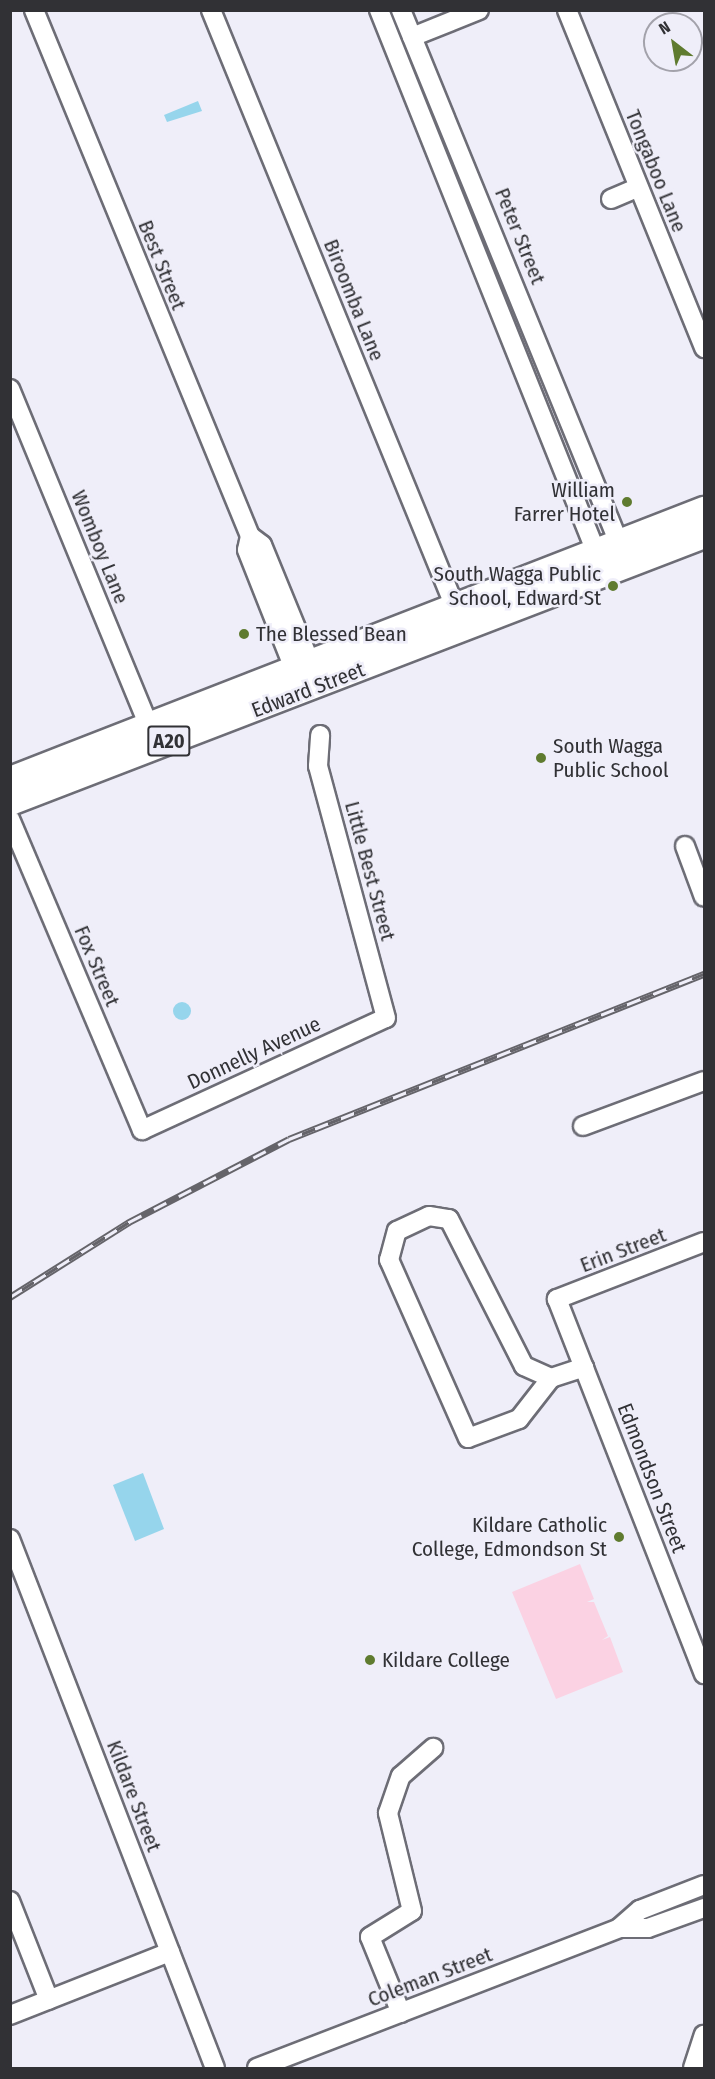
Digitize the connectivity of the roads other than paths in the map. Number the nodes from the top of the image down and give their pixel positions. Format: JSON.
{"nodes":[{"id":1,"x":34,"y":10,"type":"edge"},
{"id":2,"x":212,"y":10,"type":"edge"},
{"id":3,"x":379,"y":10,"type":"edge"},
{"id":4,"x":401,"y":10,"type":"edge"},
{"id":5,"x":479,"y":10,"type":"edge"},
{"id":6,"x":567,"y":10,"type":"edge"},
{"id":7,"x":412,"y":37,"type":"junction"},
{"id":8,"x":423,"y":62,"type":"junction"},
{"id":9,"x":403,"y":71,"type":"junction"},
{"id":10,"x":462,"y":156,"type":"junction"},
{"id":11,"x":441,"y":165,"type":"junction"},
{"id":12,"x":639,"y":187,"type":"junction"},
{"id":13,"x":611,"y":199,"type":"dead end"},
{"id":14,"x":498,"y":240,"type":"junction"},
{"id":15,"x":474,"y":248,"type":"junction"},
{"id":16,"x":535,"y":333,"type":"junction"},
{"id":17,"x":512,"y":343,"type":"junction"},
{"id":18,"x":705,"y":348,"type":"edge"},
{"id":19,"x":10,"y":389,"type":"edge"},
{"id":20,"x":569,"y":418,"type":"junction"},
{"id":21,"x":546,"y":428,"type":"junction"},
{"id":22,"x":705,"y":510,"type":"edge"},
{"id":23,"x":705,"y":535,"type":"edge"},
{"id":24,"x":608,"y":548,"type":"junction"},
{"id":25,"x":455,"y":607,"type":"junction"},
{"id":26,"x":307,"y":677,"type":"junction"},
{"id":27,"x":148,"y":723,"type":"junction"},
{"id":28,"x":320,"y":735,"type":"dead end"},
{"id":29,"x":10,"y":780,"type":"edge"},
{"id":30,"x":10,"y":802,"type":"edge"},
{"id":31,"x":10,"y":819,"type":"edge"},
{"id":32,"x":684,"y":846,"type":"dead end"},
{"id":33,"x":705,"y":897,"type":"edge"},
{"id":34,"x":386,"y":1018,"type":"joint"},
{"id":35,"x":705,"y":1081,"type":"edge"},
{"id":36,"x":583,"y":1126,"type":"dead end"},
{"id":37,"x":142,"y":1130,"type":"joint"},
{"id":38,"x":705,"y":1242,"type":"edge"},
{"id":39,"x":557,"y":1299,"type":"joint"},
{"id":40,"x":584,"y":1367,"type":"junction"},
{"id":41,"x":551,"y":1378,"type":"junction"},
{"id":42,"x":10,"y":1539,"type":"edge"},
{"id":43,"x":705,"y":1674,"type":"edge"},
{"id":44,"x":433,"y":1748,"type":"dead end"},
{"id":45,"x":705,"y":1885,"type":"edge"},
{"id":46,"x":10,"y":1901,"type":"edge"},
{"id":47,"x":705,"y":1908,"type":"edge"},
{"id":48,"x":619,"y":1929,"type":"junction"},
{"id":49,"x":170,"y":1952,"type":"junction"},
{"id":50,"x":49,"y":2000,"type":"junction"},
{"id":51,"x":401,"y":2013,"type":"junction"},
{"id":52,"x":10,"y":2015,"type":"edge"},
{"id":53,"x":705,"y":2035,"type":"edge"},
{"id":54,"x":215,"y":2068,"type":"edge"},
{"id":55,"x":257,"y":2068,"type":"edge"},
{"id":56,"x":693,"y":2068,"type":"edge"}],
"edges":[{"from":1,"to":26,"type":"street","name":"Best Street"},
{"from":2,"to":25,"type":"street","name":"Biroomba Lane"},
{"from":3,"to":9,"type":"street"},
{"from":4,"to":7,"type":"street","name":"Peter Street"},
{"from":5,"to":7,"type":"street"},
{"from":6,"to":12,"type":"street","name":"Tongaboo Lane"},
{"from":7,"to":8,"type":"street","name":"Peter Street"},
{"from":8,"to":9,"type":"street"},
{"from":8,"to":10,"type":"street","name":"Peter Street"},
{"from":9,"to":11,"type":"street"},
{"from":10,"to":11,"type":"street"},
{"from":10,"to":14,"type":"street","name":"Peter Street"},
{"from":11,"to":15,"type":"street"},
{"from":12,"to":13,"type":"street"},
{"from":12,"to":18,"type":"street","name":"Tongaboo Lane"},
{"from":14,"to":15,"type":"street"},
{"from":14,"to":16,"type":"street","name":"Peter Street"},
{"from":15,"to":17,"type":"street"},
{"from":16,"to":17,"type":"street"},
{"from":16,"to":20,"type":"street","name":"Peter Street"},
{"from":17,"to":21,"type":"street"},
{"from":19,"to":27,"type":"street","name":"Womboy Lane"},
{"from":20,"to":21,"type":"street"},
{"from":20,"to":24,"type":"street","name":"Peter Street"},
{"from":21,"to":24,"type":"street"},
{"from":22,"to":24,"type":"highway","name":"Edward Street","number":"A20"},
{"from":23,"to":26,"type":"highway","name":"Edward Street","number":"A20"},
{"from":24,"to":25,"type":"highway","name":"Edward Street","number":"A20"},
{"from":25,"to":26,"type":"highway","name":"Edward Street","number":"A20"},
{"from":26,"to":27,"type":"highway","name":"Edward Street","number":"A20"},
{"from":26,"to":30,"type":"highway","name":"Edward Street","number":"A20"},
{"from":27,"to":29,"type":"highway","name":"Edward Street","number":"A20"},
{"from":28,"to":34,"type":"street","name":"Little Best Street"},
{"from":31,"to":37,"type":"street","name":"Fox Street"},
{"from":32,"to":33,"type":"street"},
{"from":34,"to":37,"type":"street","name":"Donnelly Avenue"},
{"from":35,"to":36,"type":"street"},
{"from":38,"to":39,"type":"street","name":"Erin Street"},
{"from":39,"to":40,"type":"street","name":"Edmondson Street"},
{"from":40,"to":41,"type":"street"},
{"from":40,"to":43,"type":"street","name":"Edmondson Street"},
{"from":41,"to":41,"type":"street"},
{"from":42,"to":49,"type":"street","name":"Kildare Street"},
{"from":44,"to":51,"type":"street"},
{"from":45,"to":48,"type":"street","name":"Coleman Street"},
{"from":46,"to":50,"type":"street"},
{"from":47,"to":48,"type":"street","name":"Coleman Street"},
{"from":48,"to":51,"type":"street","name":"Coleman Street"},
{"from":49,"to":50,"type":"street"},
{"from":49,"to":54,"type":"street","name":"Kildare Street"},
{"from":50,"to":52,"type":"street"},
{"from":51,"to":55,"type":"street","name":"Coleman Street"},
{"from":53,"to":56,"type":"street"}]}
